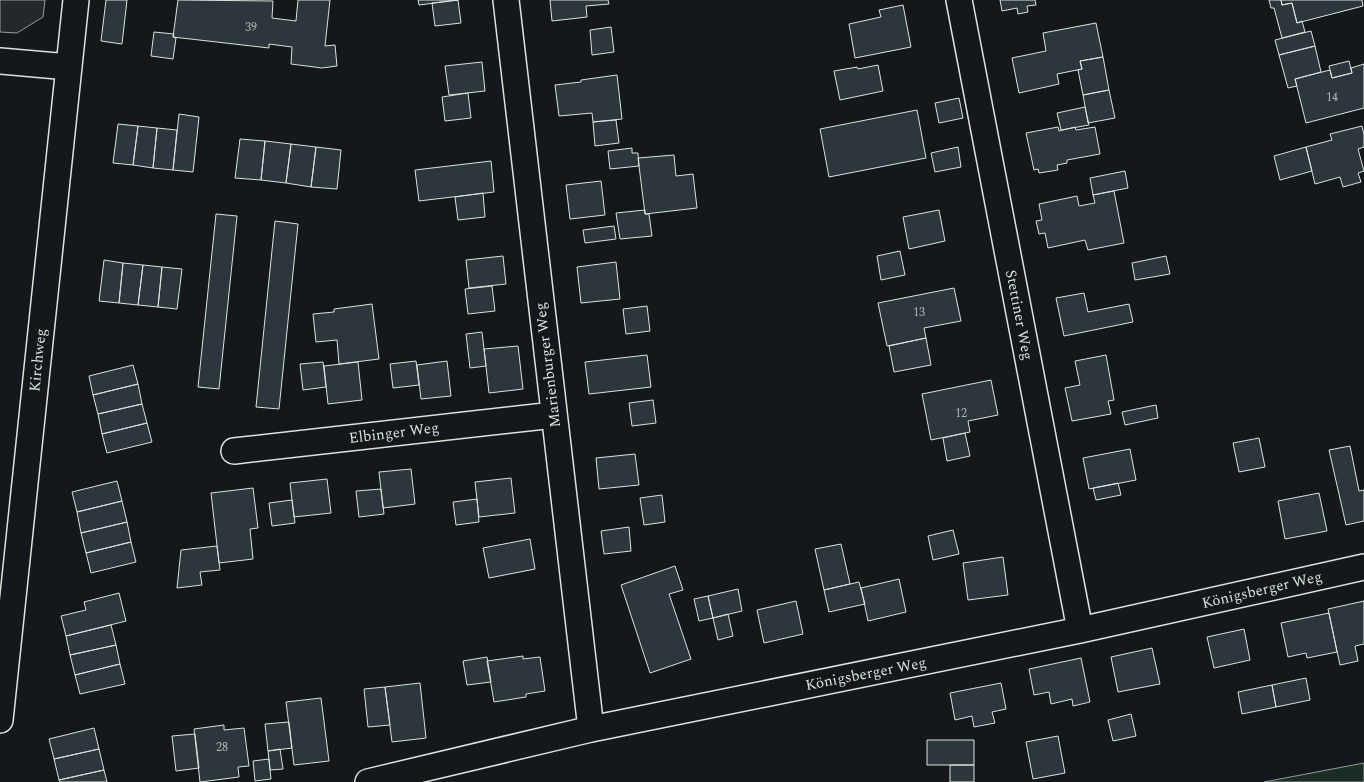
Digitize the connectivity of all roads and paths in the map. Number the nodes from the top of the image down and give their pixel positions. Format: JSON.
{"nodes":[{"id":1,"x":76,"y":0,"type":"edge"},
{"id":2,"x":506,"y":0,"type":"edge"},
{"id":3,"x":959,"y":0,"type":"edge"},
{"id":4,"x":0,"y":61,"type":"edge"},
{"id":5,"x":69,"y":67,"type":"junction"},
{"id":6,"x":554,"y":416,"type":"junction"},
{"id":7,"x":234,"y":452,"type":"dead end"},
{"id":8,"x":1364,"y":567,"type":"edge"},
{"id":9,"x":1080,"y":630,"type":"junction"},
{"id":10,"x":0,"y":720,"type":"edge"},
{"id":11,"x":591,"y":730,"type":"junction"},
{"id":12,"x":368,"y":782,"type":"edge"}],
"edges":[{"from":1,"to":5,"type":"street","name":"Kirchweg"},
{"from":2,"to":6,"type":"street","name":"Marienburger Weg"},
{"from":3,"to":9,"type":"street","name":"Stettiner Weg"},
{"from":4,"to":5,"type":"street"},
{"from":5,"to":10,"type":"street","name":"Kirchweg"},
{"from":6,"to":7,"type":"street","name":"Elbinger Weg"},
{"from":6,"to":11,"type":"street","name":"Marienburger Weg"},
{"from":8,"to":9,"type":"street","name":"Königsberger Weg"},
{"from":9,"to":11,"type":"street","name":"Königsberger Weg"},
{"from":11,"to":12,"type":"street","name":"Königsberger Weg"}]}
